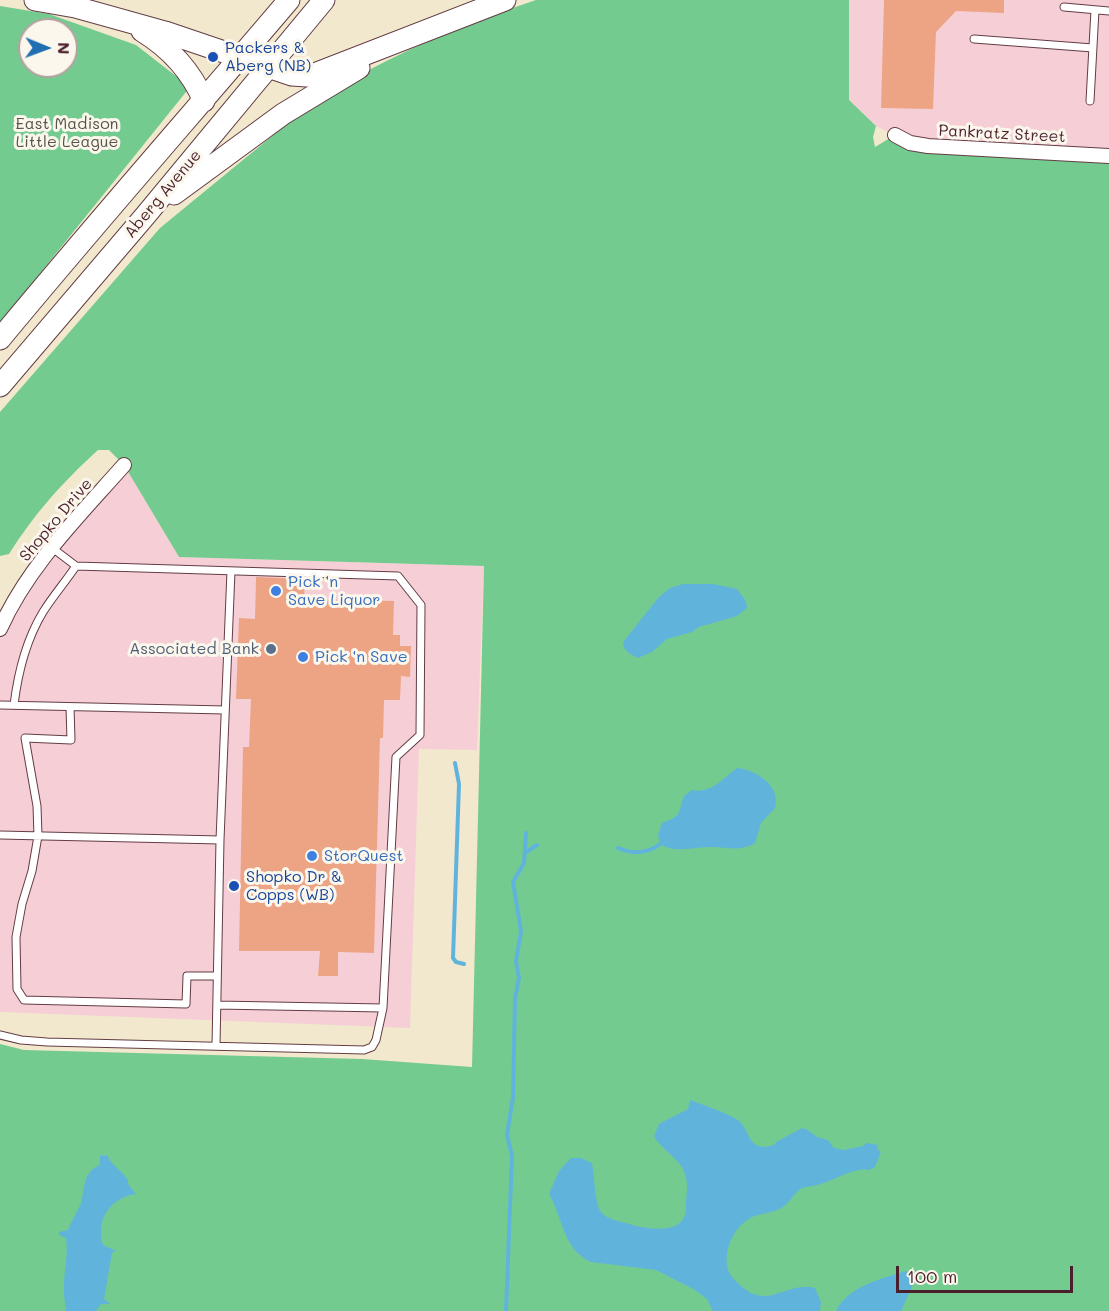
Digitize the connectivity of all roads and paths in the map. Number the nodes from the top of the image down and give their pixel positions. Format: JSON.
{"nodes":[{"id":1,"x":35,"y":0,"type":"edge"},
{"id":2,"x":289,"y":0,"type":"edge"},
{"id":3,"x":315,"y":0,"type":"edge"},
{"id":4,"x":324,"y":0,"type":"edge"},
{"id":5,"x":506,"y":0,"type":"edge"},
{"id":6,"x":1064,"y":7,"type":"dead end"},
{"id":7,"x":1095,"y":10,"type":"junction"},
{"id":8,"x":1109,"y":11,"type":"edge"},
{"id":9,"x":307,"y":20,"type":"junction"},
{"id":10,"x":123,"y":21,"type":"junction"},
{"id":11,"x":441,"y":26,"type":"junction"},
{"id":12,"x":974,"y":39,"type":"dead end"},
{"id":13,"x":1093,"y":48,"type":"junction"},
{"id":14,"x":242,"y":57,"type":"junction"},
{"id":15,"x":269,"y":66,"type":"junction"},
{"id":16,"x":204,"y":101,"type":"junction"},
{"id":17,"x":1090,"y":101,"type":"dead end"},
{"id":18,"x":895,"y":135,"type":"dead end"},
{"id":19,"x":1109,"y":156,"type":"edge"},
{"id":20,"x":145,"y":216,"type":"junction"},
{"id":21,"x":0,"y":339,"type":"edge"},
{"id":22,"x":0,"y":386,"type":"edge"},
{"id":23,"x":124,"y":465,"type":"dead end"},
{"id":24,"x":51,"y":547,"type":"junction"},
{"id":25,"x":76,"y":566,"type":"junction"},
{"id":26,"x":231,"y":571,"type":"junction"},
{"id":27,"x":0,"y":629,"type":"edge"},
{"id":28,"x":0,"y":705,"type":"edge"},
{"id":29,"x":14,"y":705,"type":"junction"},
{"id":30,"x":70,"y":706,"type":"junction"},
{"id":31,"x":225,"y":710,"type":"junction"},
{"id":32,"x":0,"y":835,"type":"edge"},
{"id":33,"x":38,"y":836,"type":"junction"},
{"id":34,"x":220,"y":840,"type":"junction"},
{"id":35,"x":217,"y":976,"type":"junction"},
{"id":36,"x":217,"y":1005,"type":"junction"},
{"id":37,"x":382,"y":1008,"type":"junction"},
{"id":38,"x":0,"y":1035,"type":"edge"},
{"id":39,"x":216,"y":1046,"type":"junction"}],
"edges":[{"from":1,"to":10,"type":"main road"},
{"from":2,"to":14,"type":"main road","name":"Aberg Avenue"},
{"from":3,"to":9,"type":"main road"},
{"from":4,"to":9,"type":"main road","name":"Aberg Avenue"},
{"from":5,"to":11,"type":"main road"},
{"from":6,"to":7,"type":"lane"},
{"from":7,"to":8,"type":"lane"},
{"from":7,"to":13,"type":"lane"},
{"from":9,"to":15,"type":"main road","name":"Aberg Avenue"},
{"from":10,"to":14,"type":"main road"},
{"from":10,"to":16,"type":"main road"},
{"from":11,"to":15,"type":"main road"},
{"from":11,"to":20,"type":"main road"},
{"from":12,"to":13,"type":"lane"},
{"from":13,"to":17,"type":"lane"},
{"from":14,"to":15,"type":"main road"},
{"from":14,"to":16,"type":"main road","name":"Aberg Avenue"},
{"from":15,"to":20,"type":"main road","name":"Aberg Avenue"},
{"from":16,"to":21,"type":"main road","name":"Aberg Avenue"},
{"from":18,"to":19,"type":"street","name":"Pankratz Street"},
{"from":20,"to":22,"type":"main road","name":"Aberg Avenue"},
{"from":23,"to":24,"type":"street","name":"Shopko Drive"},
{"from":24,"to":25,"type":"lane"},
{"from":24,"to":27,"type":"street","name":"Shopko Drive"},
{"from":25,"to":26,"type":"lane"},
{"from":25,"to":29,"type":"lane"},
{"from":26,"to":31,"type":"lane"},
{"from":26,"to":37,"type":"lane"},
{"from":28,"to":29,"type":"lane"},
{"from":29,"to":30,"type":"lane"},
{"from":30,"to":31,"type":"lane"},
{"from":30,"to":33,"type":"lane"},
{"from":31,"to":34,"type":"lane"},
{"from":32,"to":33,"type":"lane"},
{"from":33,"to":34,"type":"lane"},
{"from":33,"to":35,"type":"lane"},
{"from":34,"to":35,"type":"lane"},
{"from":35,"to":36,"type":"lane"},
{"from":36,"to":37,"type":"lane"},
{"from":36,"to":39,"type":"lane"},
{"from":37,"to":39,"type":"lane"},
{"from":38,"to":39,"type":"lane"}]}
